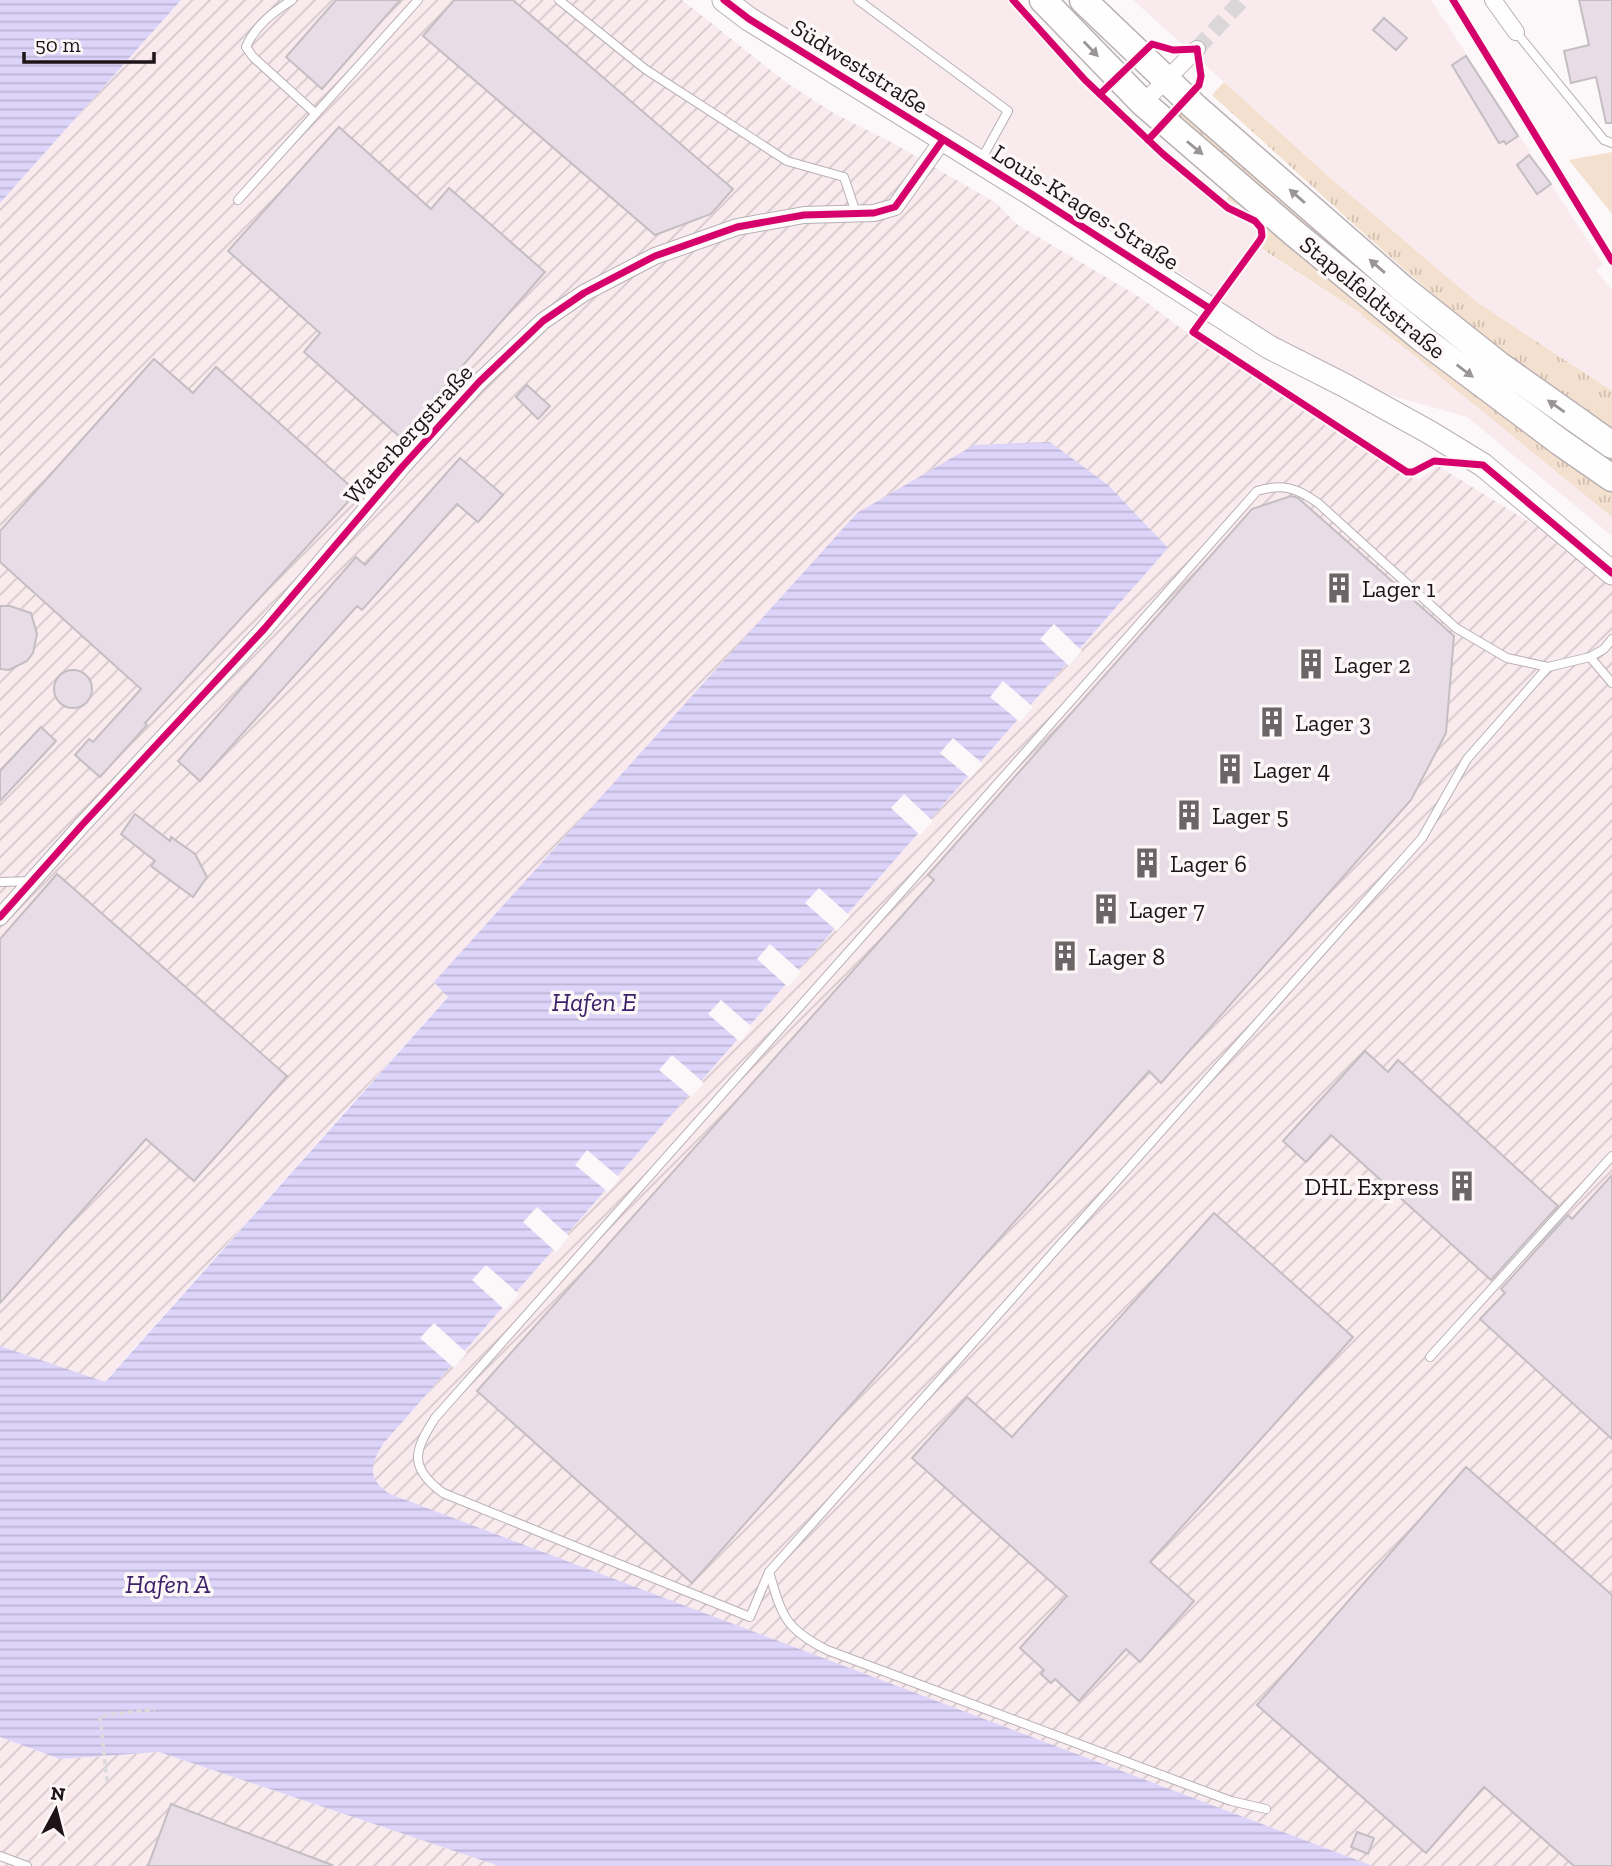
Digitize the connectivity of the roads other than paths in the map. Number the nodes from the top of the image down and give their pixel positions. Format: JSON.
{"nodes":[{"id":1,"x":292,"y":0,"type":"edge"},
{"id":2,"x":418,"y":0,"type":"edge"},
{"id":3,"x":559,"y":0,"type":"edge"},
{"id":4,"x":724,"y":0,"type":"edge"},
{"id":5,"x":858,"y":0,"type":"edge"},
{"id":6,"x":1044,"y":0,"type":"edge"},
{"id":7,"x":1083,"y":0,"type":"edge"},
{"id":8,"x":1493,"y":0,"type":"edge"},
{"id":9,"x":1516,"y":32,"type":"joint"},
{"id":10,"x":1197,"y":50,"type":"tunnel mouth"},
{"id":11,"x":1166,"y":80,"type":"junction"},
{"id":12,"x":1143,"y":103,"type":"junction"},
{"id":13,"x":315,"y":113,"type":"junction"},
{"id":14,"x":942,"y":141,"type":"junction"},
{"id":15,"x":1612,"y":143,"type":"edge"},
{"id":16,"x":980,"y":163,"type":"junction"},
{"id":17,"x":238,"y":200,"type":"dead end"},
{"id":18,"x":856,"y":213,"type":"junction"},
{"id":19,"x":1612,"y":445,"type":"edge"},
{"id":20,"x":1612,"y":478,"type":"edge"},
{"id":21,"x":1612,"y":573,"type":"edge"},
{"id":22,"x":1612,"y":639,"type":"edge"},
{"id":23,"x":1590,"y":657,"type":"junction"},
{"id":24,"x":1548,"y":667,"type":"junction"},
{"id":25,"x":1612,"y":683,"type":"edge"},
{"id":26,"x":34,"y":881,"type":"junction"},
{"id":27,"x":0,"y":882,"type":"edge"},
{"id":28,"x":0,"y":918,"type":"edge"},
{"id":29,"x":1612,"y":1156,"type":"edge"},
{"id":30,"x":1430,"y":1357,"type":"dead end"},
{"id":31,"x":769,"y":1573,"type":"junction"},
{"id":32,"x":1266,"y":1809,"type":"dead end"},
{"id":33,"x":0,"y":1857,"type":"edge"},
{"id":34,"x":27,"y":1866,"type":"edge"}],
"edges":[{"from":1,"to":13,"type":"lane"},
{"from":2,"to":13,"type":"lane"},
{"from":3,"to":18,"type":"lane"},
{"from":4,"to":14,"type":"street","name":"Südweststraße"},
{"from":5,"to":16,"type":"lane"},
{"from":6,"to":12,"type":"main road","name":"Stapelfeldtstraße","one_way":true},
{"from":7,"to":11,"type":"main road","name":"Stapelfeldtstraße"},
{"from":8,"to":9,"type":"street"},
{"from":9,"to":15,"type":"lane"},
{"from":10,"to":11,"type":"street"},
{"from":11,"to":12,"type":"street"},
{"from":19,"to":11,"type":"main road","name":"Stapelfeldtstraße","one_way":true},
{"from":12,"to":20,"type":"main road","name":"Stapelfeldtstraße","one_way":true},
{"from":13,"to":17,"type":"lane"},
{"from":14,"to":16,"type":"street","name":"Louis-Krages-Straße"},
{"from":14,"to":18,"type":"street","name":"Waterbergstraße"},
{"from":16,"to":21,"type":"street","name":"Louis-Krages-Straße"},
{"from":18,"to":26,"type":"street","name":"Waterbergstraße"},
{"from":22,"to":23,"type":"lane"},
{"from":23,"to":24,"type":"lane"},
{"from":23,"to":25,"type":"lane"},
{"from":24,"to":31,"type":"lane"},
{"from":24,"to":31,"type":"lane"},
{"from":26,"to":27,"type":"lane"},
{"from":26,"to":28,"type":"street","name":"Waterbergstraße"},
{"from":29,"to":30,"type":"lane"},
{"from":31,"to":32,"type":"lane"},
{"from":33,"to":34,"type":"lane"}]}
